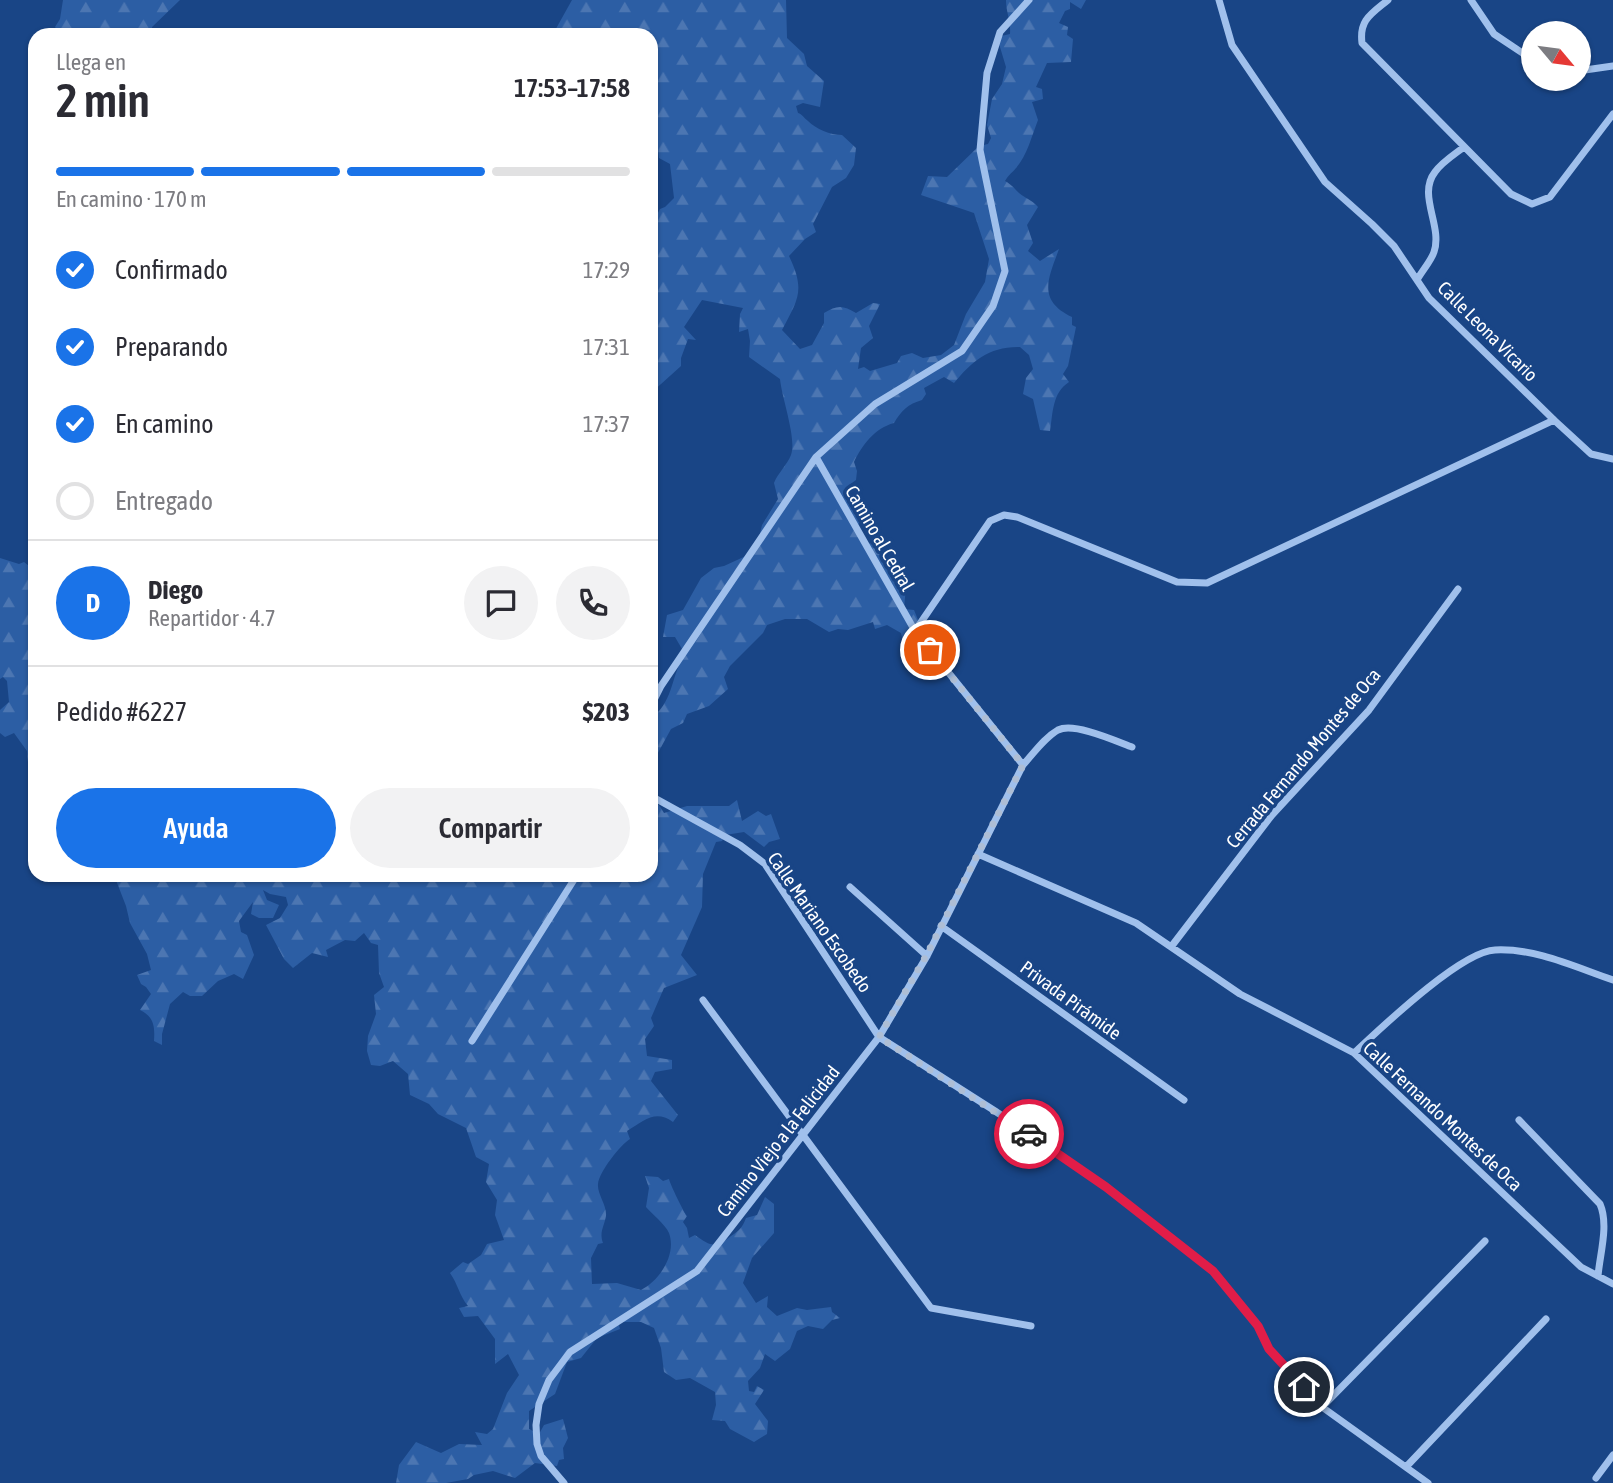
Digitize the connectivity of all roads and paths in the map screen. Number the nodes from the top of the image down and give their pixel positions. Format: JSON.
{"nodes":[{"id":1,"x":1029,"y":0,"type":"edge"},
{"id":2,"x":1219,"y":0,"type":"edge"},
{"id":3,"x":1388,"y":0,"type":"edge"},
{"id":4,"x":1471,"y":0,"type":"edge"},
{"id":5,"x":1521,"y":52,"type":"edge"},
{"id":6,"x":1613,"y":66,"type":"edge"},
{"id":7,"x":1591,"y":69,"type":"edge"},
{"id":8,"x":1613,"y":114,"type":"edge"},
{"id":9,"x":1464,"y":147,"type":"junction"},
{"id":10,"x":1417,"y":280,"type":"junction"},
{"id":11,"x":1554,"y":420,"type":"junction"},
{"id":12,"x":816,"y":457,"type":"junction"},
{"id":13,"x":1613,"y":459,"type":"edge"},
{"id":14,"x":1458,"y":590,"type":"dead end"},
{"id":15,"x":915,"y":631,"type":"junction"},
{"id":16,"x":658,"y":692,"type":"edge"},
{"id":17,"x":1132,"y":747,"type":"dead end"},
{"id":18,"x":1023,"y":765,"type":"junction"},
{"id":19,"x":658,"y":800,"type":"edge"},
{"id":20,"x":978,"y":854,"type":"junction"},
{"id":21,"x":573,"y":882,"type":"edge"},
{"id":22,"x":850,"y":887,"type":"dead end"},
{"id":23,"x":941,"y":926,"type":"junction"},
{"id":24,"x":1171,"y":947,"type":"junction"},
{"id":25,"x":926,"y":956,"type":"junction"},
{"id":26,"x":1613,"y":980,"type":"edge"},
{"id":27,"x":703,"y":1000,"type":"dead end"},
{"id":28,"x":879,"y":1037,"type":"junction"},
{"id":29,"x":472,"y":1041,"type":"dead end"},
{"id":30,"x":1354,"y":1053,"type":"junction"},
{"id":31,"x":1184,"y":1100,"type":"dead end"},
{"id":32,"x":1519,"y":1120,"type":"dead end"},
{"id":33,"x":802,"y":1136,"type":"junction"},
{"id":34,"x":1485,"y":1241,"type":"dead end"},
{"id":35,"x":1598,"y":1276,"type":"junction"},
{"id":36,"x":1613,"y":1284,"type":"edge"},
{"id":37,"x":1546,"y":1319,"type":"dead end"},
{"id":38,"x":1031,"y":1326,"type":"dead end"},
{"id":39,"x":1322,"y":1407,"type":"junction"},
{"id":40,"x":1613,"y":1455,"type":"edge"},
{"id":41,"x":1406,"y":1467,"type":"junction"},
{"id":42,"x":1596,"y":1478,"type":"dead end"},
{"id":43,"x":564,"y":1483,"type":"edge"},
{"id":44,"x":1428,"y":1483,"type":"edge"}],
"edges":[{"from":1,"to":12,"type":"street"},
{"from":2,"to":10,"type":"street","name":"Calle Leona Vicario"},
{"from":3,"to":9,"type":"street"},
{"from":4,"to":5,"type":"street"},
{"from":6,"to":7,"type":"street"},
{"from":8,"to":9,"type":"street"},
{"from":9,"to":10,"type":"street"},
{"from":10,"to":11,"type":"street","name":"Calle Leona Vicario"},
{"from":11,"to":13,"type":"street","name":"Calle Leona Vicario"},
{"from":11,"to":15,"type":"street"},
{"from":12,"to":15,"type":"street","name":"Camino al Cedral"},
{"from":12,"to":16,"type":"street"},
{"from":14,"to":24,"type":"street","name":"Cerrada Fernando Montes de Oca"},
{"from":15,"to":18,"type":"street","name":"Camino al Cedral"},
{"from":17,"to":18,"type":"street","name":"Camino Viejo a la Felicidad"},
{"from":18,"to":20,"type":"street","name":"Camino Viejo a la Felicidad"},
{"from":19,"to":28,"type":"street","name":"Calle Mariano Escobedo"},
{"from":20,"to":23,"type":"street","name":"Camino Viejo a la Felicidad"},
{"from":20,"to":24,"type":"street","name":"Calle Fernando Montes de Oca"},
{"from":21,"to":29,"type":"street"},
{"from":22,"to":25,"type":"street"},
{"from":23,"to":25,"type":"street","name":"Camino Viejo a la Felicidad"},
{"from":23,"to":31,"type":"street","name":"Privada Pirámide"},
{"from":24,"to":30,"type":"street","name":"Calle Fernando Montes de Oca"},
{"from":25,"to":28,"type":"street","name":"Camino Viejo a la Felicidad"},
{"from":26,"to":30,"type":"street"},
{"from":27,"to":33,"type":"street"},
{"from":28,"to":33,"type":"street","name":"Camino Viejo a la Felicidad"},
{"from":28,"to":39,"type":"street","name":"Calle Mariano Escobedo"},
{"from":30,"to":35,"type":"street","name":"Calle Fernando Montes de Oca"},
{"from":32,"to":35,"type":"street"},
{"from":33,"to":38,"type":"street"},
{"from":33,"to":43,"type":"street","name":"Camino Viejo a la Felicidad"},
{"from":34,"to":39,"type":"street"},
{"from":35,"to":36,"type":"street","name":"Calle Fernando Montes de Oca"},
{"from":37,"to":41,"type":"street"},
{"from":39,"to":41,"type":"street","name":"Calle Mariano Escobedo"},
{"from":40,"to":42,"type":"street"},
{"from":41,"to":44,"type":"street","name":"Calle Mariano Escobedo"}]}
